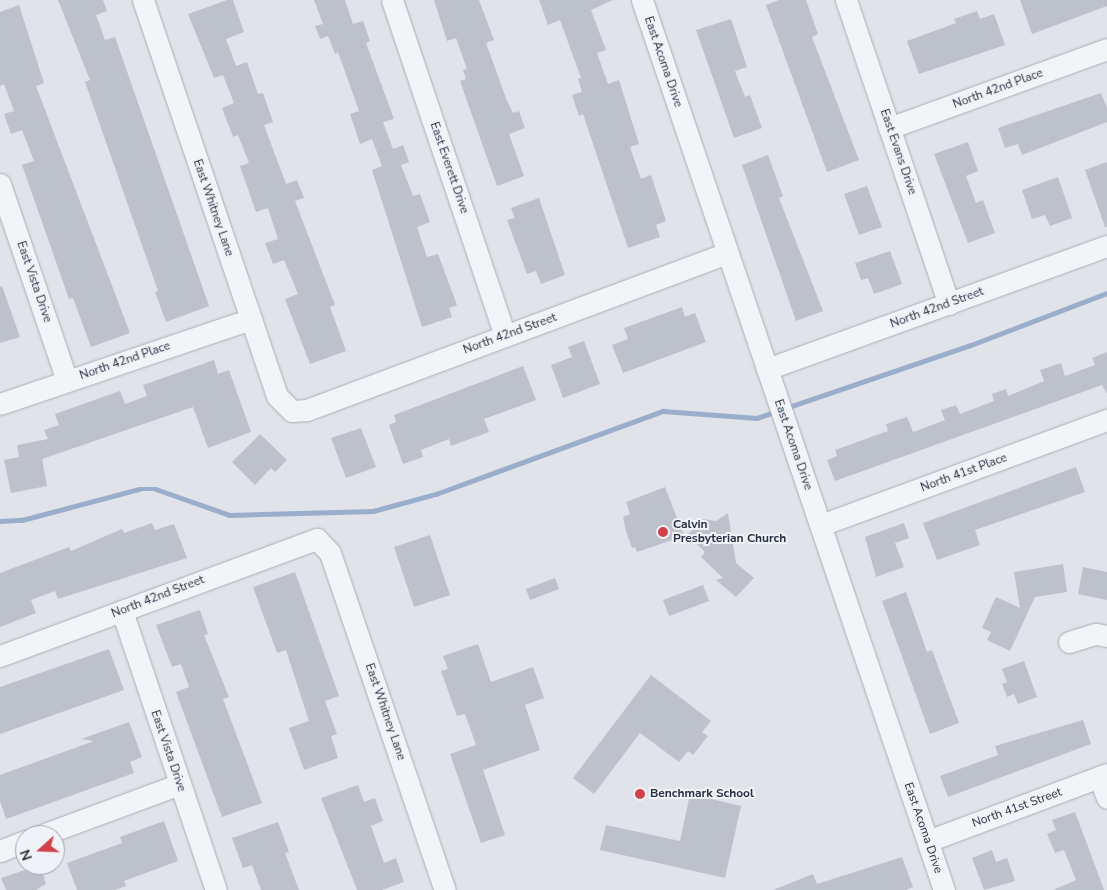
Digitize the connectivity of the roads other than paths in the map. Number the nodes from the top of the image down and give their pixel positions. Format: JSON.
{"nodes":[{"id":1,"x":144,"y":0,"type":"edge"},
{"id":2,"x":392,"y":0,"type":"edge"},
{"id":3,"x":642,"y":0,"type":"edge"},
{"id":4,"x":846,"y":0,"type":"edge"},
{"id":5,"x":1107,"y":49,"type":"edge"},
{"id":6,"x":889,"y":128,"type":"junction"},
{"id":7,"x":1,"y":189,"type":"edge"},
{"id":8,"x":1107,"y":246,"type":"edge"},
{"id":9,"x":728,"y":254,"type":"junction"},
{"id":10,"x":949,"y":304,"type":"junction"},
{"id":11,"x":251,"y":318,"type":"junction"},
{"id":12,"x":505,"y":335,"type":"junction"},
{"id":13,"x":770,"y":377,"type":"junction"},
{"id":14,"x":67,"y":381,"type":"junction"},
{"id":15,"x":0,"y":404,"type":"edge"},
{"id":16,"x":292,"y":411,"type":"joint"},
{"id":17,"x":1107,"y":420,"type":"edge"},
{"id":18,"x":821,"y":525,"type":"junction"},
{"id":19,"x":317,"y":539,"type":"joint"},
{"id":20,"x":122,"y":611,"type":"junction"},
{"id":21,"x":1107,"y":636,"type":"edge"},
{"id":22,"x":1069,"y":642,"type":"dead end"},
{"id":23,"x":0,"y":656,"type":"edge"},
{"id":24,"x":1103,"y":775,"type":"edge"},
{"id":25,"x":180,"y":784,"type":"junction"},
{"id":26,"x":1107,"y":798,"type":"edge"},
{"id":27,"x":65,"y":826,"type":"edge"},
{"id":28,"x":928,"y":841,"type":"junction"},
{"id":29,"x":15,"y":846,"type":"edge"},
{"id":30,"x":0,"y":851,"type":"edge"},
{"id":31,"x":216,"y":890,"type":"edge"},
{"id":32,"x":445,"y":890,"type":"edge"},
{"id":33,"x":944,"y":890,"type":"edge"}],
"edges":[{"from":1,"to":11,"type":"street","name":"East Whitney Lane"},
{"from":2,"to":12,"type":"street","name":"East Everett Drive"},
{"from":3,"to":9,"type":"street","name":"East Acoma Drive"},
{"from":4,"to":6,"type":"street","name":"East Evans Drive"},
{"from":5,"to":6,"type":"street","name":"North 42nd Place"},
{"from":6,"to":10,"type":"street","name":"East Evans Drive"},
{"from":7,"to":14,"type":"street","name":"East Vista Drive"},
{"from":8,"to":10,"type":"street","name":"North 42nd Street"},
{"from":9,"to":12,"type":"street","name":"North 42nd Street"},
{"from":9,"to":13,"type":"street","name":"East Acoma Drive"},
{"from":10,"to":13,"type":"street","name":"North 42nd Street"},
{"from":11,"to":14,"type":"street","name":"North 42nd Place"},
{"from":11,"to":16,"type":"street","name":"East Whitney Lane"},
{"from":12,"to":16,"type":"street","name":"North 42nd Street"},
{"from":13,"to":18,"type":"street","name":"East Acoma Drive"},
{"from":14,"to":15,"type":"street","name":"North 42nd Place"},
{"from":17,"to":18,"type":"street","name":"North 41st Place"},
{"from":18,"to":28,"type":"street","name":"East Acoma Drive"},
{"from":19,"to":20,"type":"street","name":"North 42nd Street"},
{"from":19,"to":32,"type":"street","name":"East Whitney Lane"},
{"from":20,"to":23,"type":"street","name":"North 42nd Street"},
{"from":20,"to":25,"type":"street","name":"East Vista Drive"},
{"from":21,"to":22,"type":"street"},
{"from":24,"to":26,"type":"street"},
{"from":24,"to":28,"type":"street","name":"North 41st Street"},
{"from":25,"to":27,"type":"street"},
{"from":25,"to":31,"type":"street","name":"East Vista Drive"},
{"from":28,"to":33,"type":"street","name":"East Acoma Drive"},
{"from":29,"to":30,"type":"street"}]}
